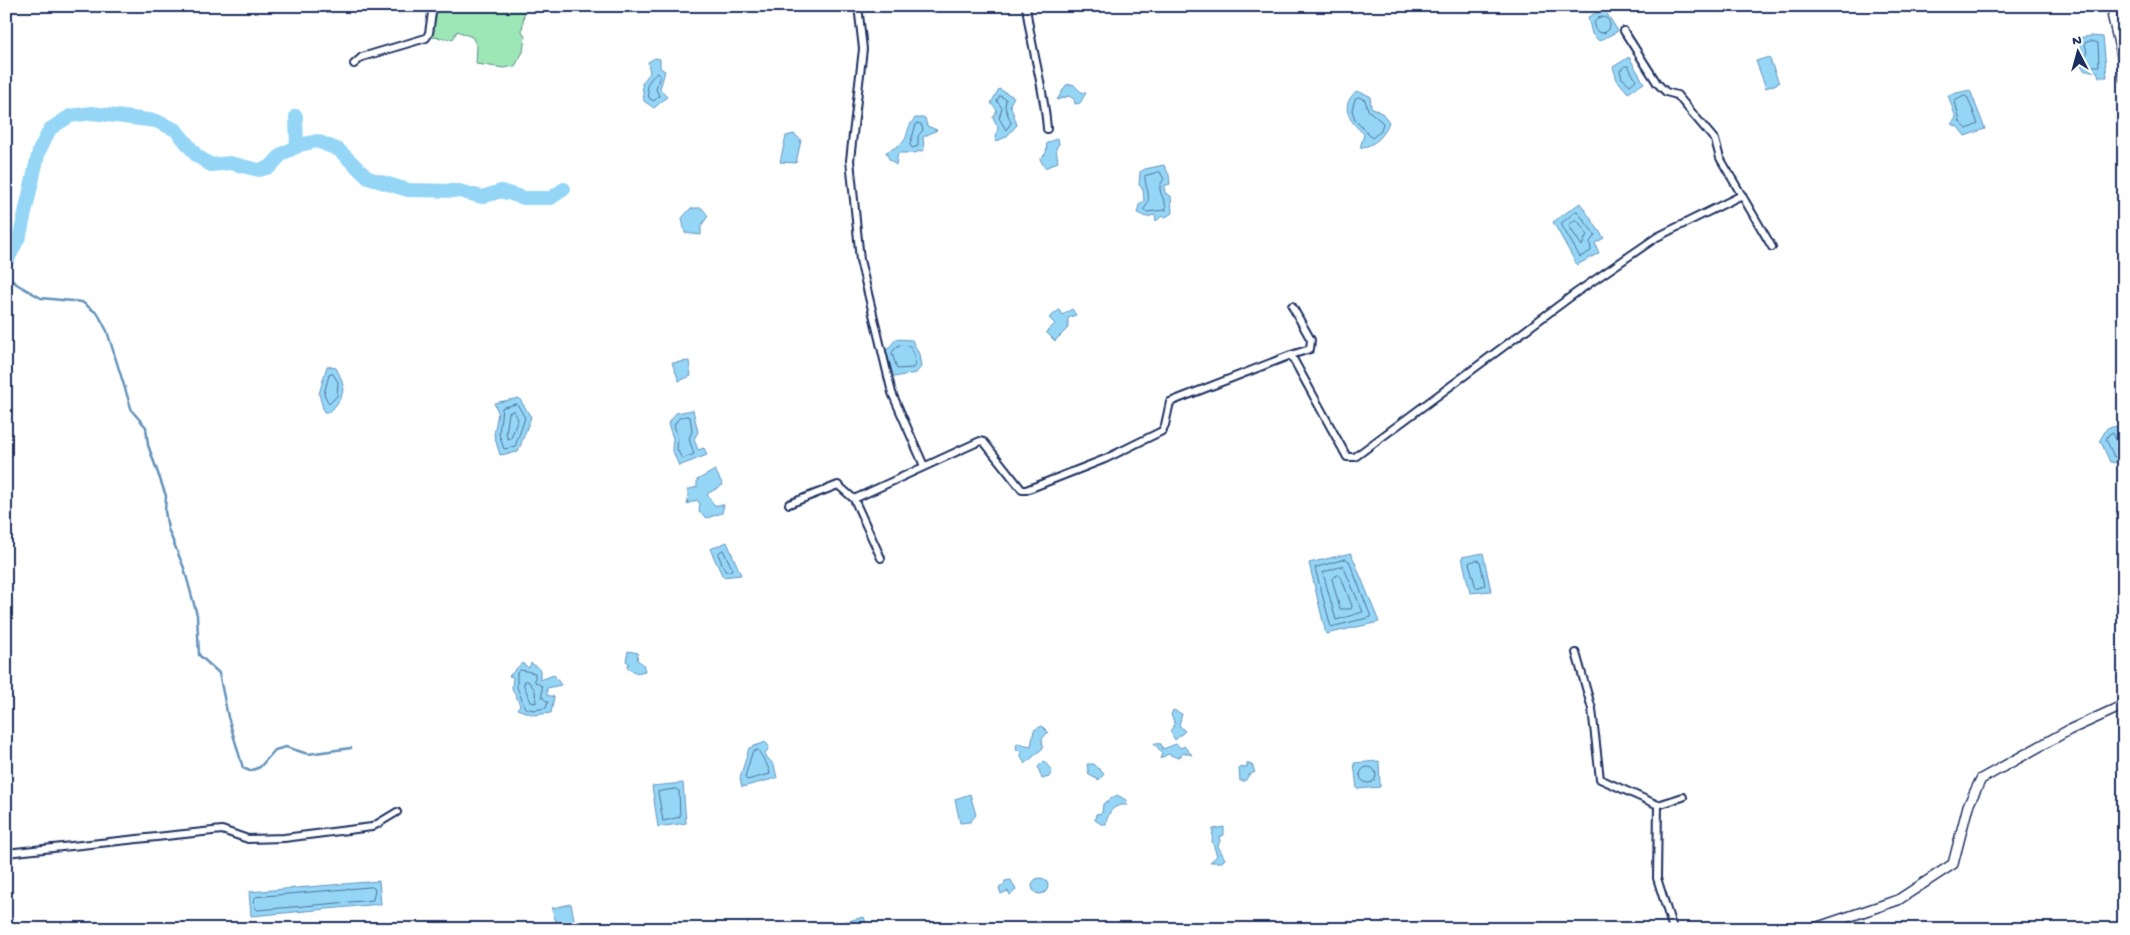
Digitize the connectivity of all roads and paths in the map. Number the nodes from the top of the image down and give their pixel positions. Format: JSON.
{"nodes":[{"id":1,"x":433,"y":6,"type":"edge"},
{"id":2,"x":858,"y":6,"type":"edge"},
{"id":3,"x":1026,"y":6,"type":"edge"},
{"id":4,"x":2116,"y":6,"type":"edge"},
{"id":5,"x":1624,"y":31,"type":"dead end"},
{"id":6,"x":354,"y":64,"type":"dead end"},
{"id":7,"x":2124,"y":79,"type":"edge"},
{"id":8,"x":1047,"y":129,"type":"dead end"},
{"id":9,"x":1742,"y":195,"type":"junction"},
{"id":10,"x":1772,"y":247,"type":"dead end"},
{"id":11,"x":1292,"y":306,"type":"dead end"},
{"id":12,"x":1291,"y":355,"type":"junction"},
{"id":13,"x":924,"y":466,"type":"junction"},
{"id":14,"x":854,"y":499,"type":"junction"},
{"id":15,"x":789,"y":504,"type":"dead end"},
{"id":16,"x":881,"y":558,"type":"dead end"},
{"id":17,"x":1576,"y":653,"type":"dead end"},
{"id":18,"x":2124,"y":706,"type":"edge"},
{"id":19,"x":1683,"y":797,"type":"dead end"},
{"id":20,"x":1658,"y":805,"type":"junction"},
{"id":21,"x":396,"y":812,"type":"dead end"},
{"id":22,"x":6,"y":853,"type":"edge"},
{"id":23,"x":1672,"y":929,"type":"edge"},
{"id":24,"x":1812,"y":929,"type":"edge"}],
"edges":[{"from":1,"to":6,"type":"street"},
{"from":2,"to":13,"type":"street"},
{"from":3,"to":8,"type":"street"},
{"from":4,"to":7,"type":"street"},
{"from":5,"to":9,"type":"street"},
{"from":9,"to":10,"type":"street"},
{"from":9,"to":12,"type":"street"},
{"from":11,"to":12,"type":"street"},
{"from":12,"to":13,"type":"street"},
{"from":13,"to":14,"type":"street"},
{"from":14,"to":15,"type":"street"},
{"from":14,"to":16,"type":"street"},
{"from":17,"to":20,"type":"street"},
{"from":18,"to":24,"type":"main road"},
{"from":19,"to":20,"type":"street"},
{"from":20,"to":23,"type":"street"},
{"from":21,"to":22,"type":"street"}]}
